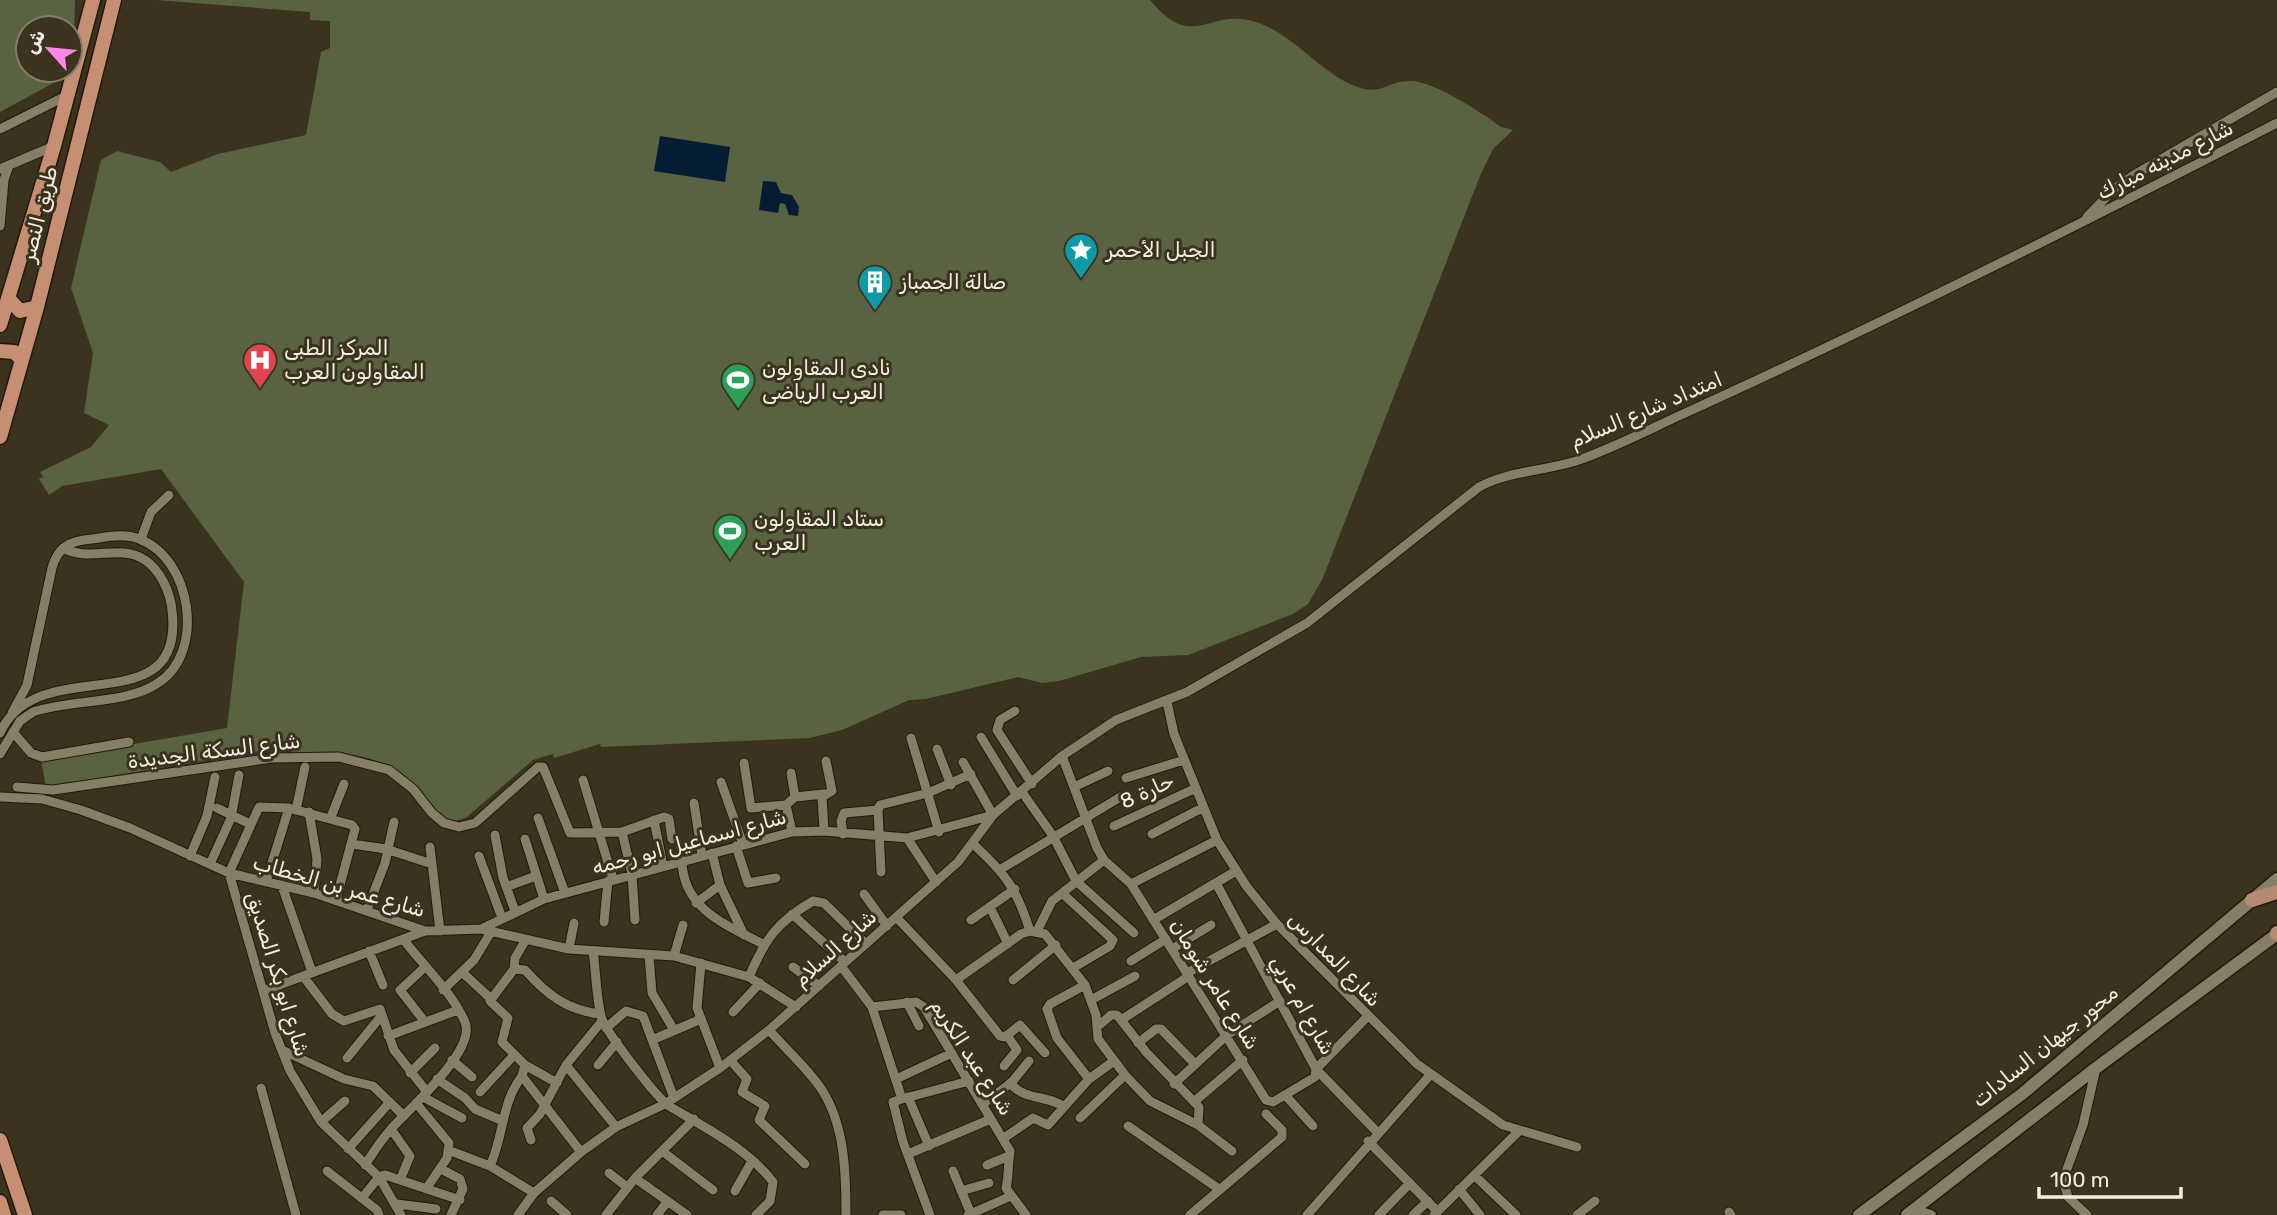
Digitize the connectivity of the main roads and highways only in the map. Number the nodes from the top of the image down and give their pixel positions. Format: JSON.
{"nodes":[{"id":1,"x":93,"y":0,"type":"edge"},
{"id":2,"x":114,"y":0,"type":"edge"},
{"id":3,"x":8,"y":298,"type":"junction"},
{"id":4,"x":37,"y":307,"type":"junction"},
{"id":5,"x":0,"y":325,"type":"edge"},
{"id":6,"x":0,"y":351,"type":"edge"},
{"id":7,"x":22,"y":360,"type":"junction"},
{"id":8,"x":0,"y":437,"type":"edge"},
{"id":9,"x":2277,"y":879,"type":"edge"},
{"id":10,"x":2277,"y":892,"type":"edge"},
{"id":11,"x":2252,"y":901,"type":"junction"},
{"id":12,"x":2277,"y":934,"type":"edge"},
{"id":13,"x":0,"y":1140,"type":"edge"},
{"id":14,"x":0,"y":1202,"type":"edge"},
{"id":15,"x":1910,"y":1212,"type":"edge"},
{"id":16,"x":4,"y":1215,"type":"edge"},
{"id":17,"x":25,"y":1215,"type":"edge"},
{"id":18,"x":1859,"y":1215,"type":"edge"}],
"edges":[{"from":1,"to":3,"type":"highway","name":"طريق النصر"},
{"from":2,"to":4,"type":"highway","name":"طريق النصر"},
{"from":3,"to":4,"type":"highway"},
{"from":3,"to":5,"type":"highway","name":"طريق النصر"},
{"from":4,"to":7,"type":"highway","name":"طريق النصر"},
{"from":6,"to":7,"type":"highway"},
{"from":7,"to":8,"type":"highway","name":"طريق النصر"},
{"from":9,"to":11,"type":"main road","name":"محور جيهان السادات"},
{"from":10,"to":11,"type":"main road","name":"محور جيهان السادات"},
{"from":11,"to":18,"type":"main road","name":"محور جيهان السادات"},
{"from":12,"to":15,"type":"main road"},
{"from":13,"to":17,"type":"highway"},
{"from":14,"to":16,"type":"highway"}]}
